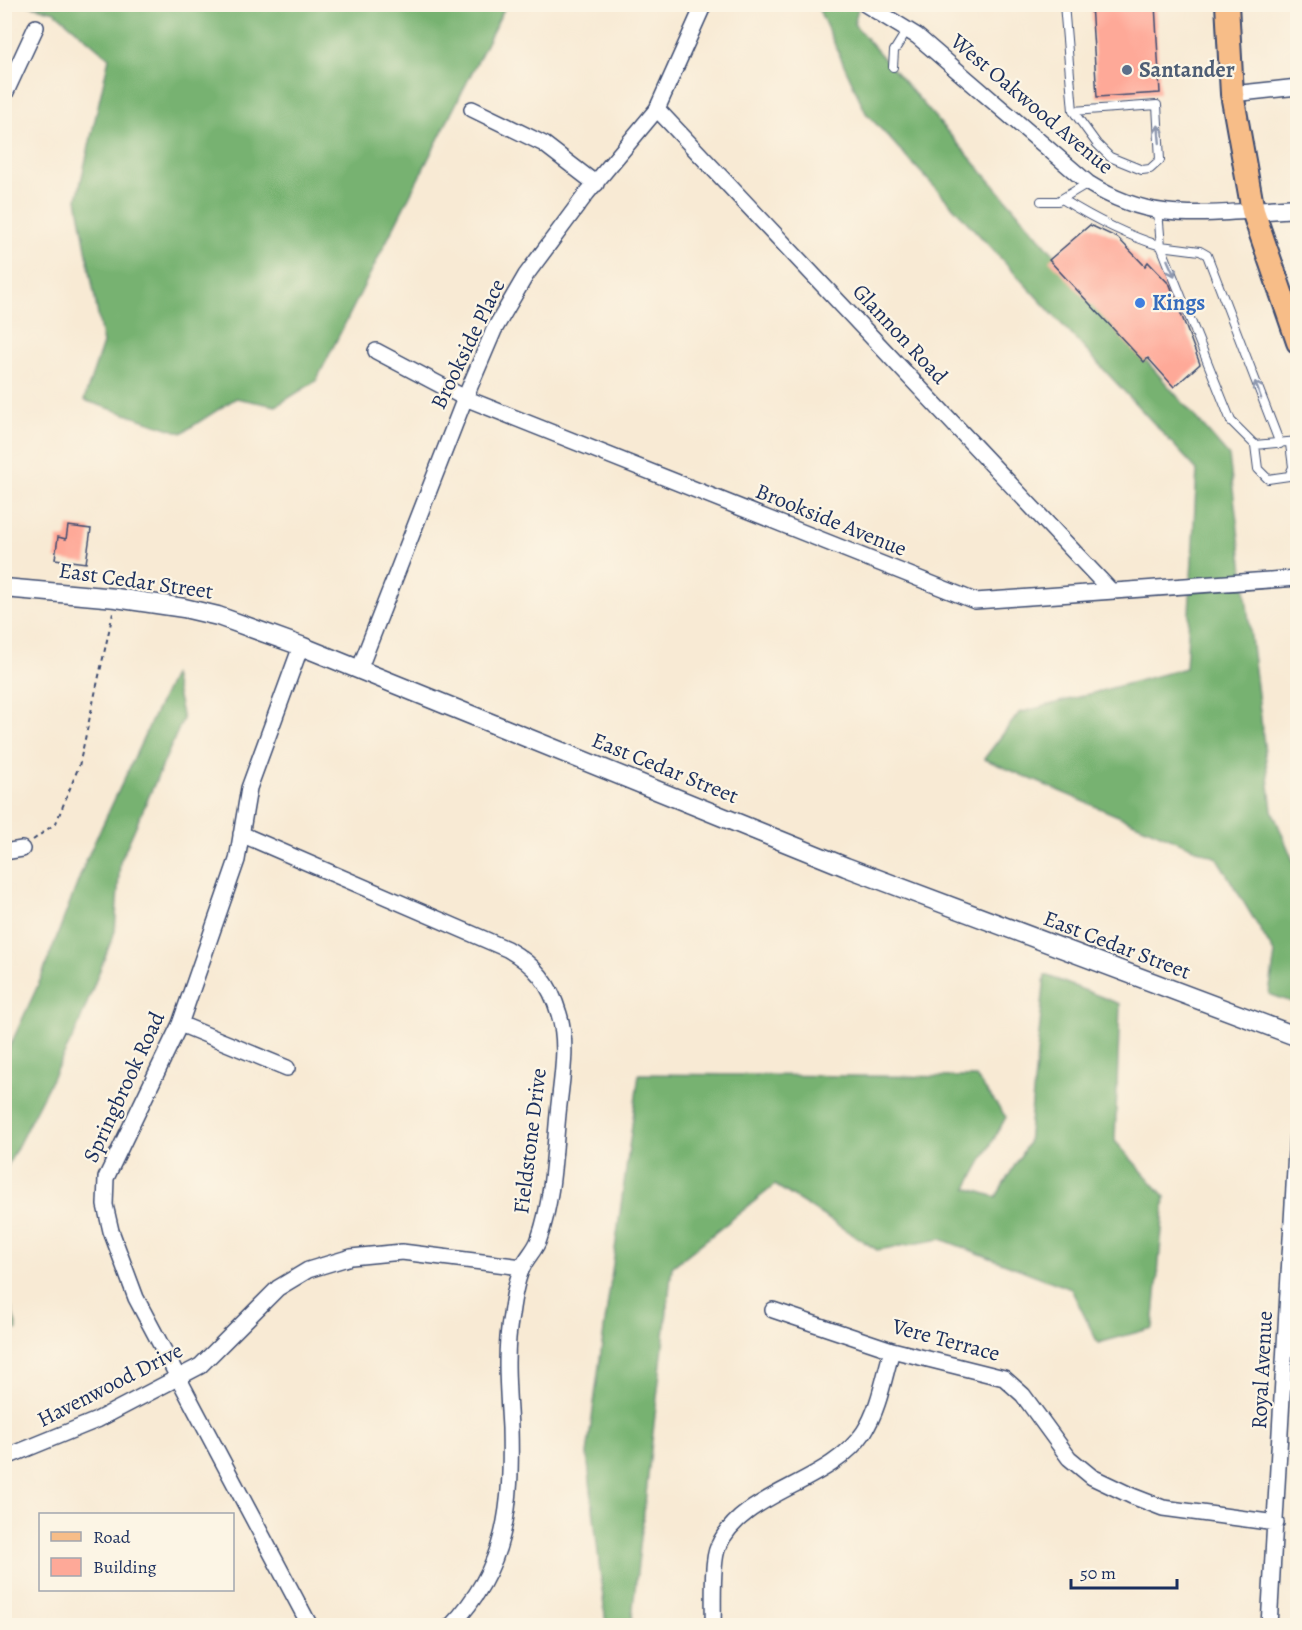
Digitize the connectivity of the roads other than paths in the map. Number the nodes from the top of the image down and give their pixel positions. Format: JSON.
{"nodes":[{"id":1,"x":704,"y":4,"type":"edge"},
{"id":2,"x":1064,"y":4,"type":"edge"},
{"id":3,"x":1227,"y":4,"type":"edge"},
{"id":4,"x":866,"y":5,"type":"edge"},
{"id":5,"x":36,"y":27,"type":"dead end"},
{"id":6,"x":907,"y":30,"type":"junction"},
{"id":7,"x":893,"y":67,"type":"dead end"},
{"id":8,"x":1298,"y":87,"type":"edge"},
{"id":9,"x":1232,"y":94,"type":"junction"},
{"id":10,"x":4,"y":96,"type":"edge"},
{"id":11,"x":657,"y":108,"type":"junction"},
{"id":12,"x":472,"y":109,"type":"dead end"},
{"id":13,"x":1073,"y":111,"type":"junction"},
{"id":14,"x":1088,"y":183,"type":"junction"},
{"id":15,"x":596,"y":184,"type":"junction"},
{"id":16,"x":1062,"y":199,"type":"junction"},
{"id":17,"x":1041,"y":201,"type":"dead end"},
{"id":18,"x":1298,"y":208,"type":"edge"},
{"id":19,"x":1158,"y":211,"type":"junction"},
{"id":20,"x":1253,"y":211,"type":"junction"},
{"id":21,"x":1161,"y":246,"type":"junction"},
{"id":22,"x":1297,"y":341,"type":"edge"},
{"id":23,"x":375,"y":351,"type":"dead end"},
{"id":24,"x":465,"y":398,"type":"junction"},
{"id":25,"x":1294,"y":443,"type":"edge"},
{"id":26,"x":1280,"y":444,"type":"junction"},
{"id":27,"x":1255,"y":445,"type":"junction"},
{"id":28,"x":1298,"y":578,"type":"edge"},
{"id":29,"x":4,"y":588,"type":"edge"},
{"id":30,"x":1110,"y":590,"type":"junction"},
{"id":31,"x":301,"y":646,"type":"junction"},
{"id":32,"x":359,"y":670,"type":"junction"},
{"id":33,"x":241,"y":834,"type":"junction"},
{"id":34,"x":22,"y":849,"type":"road end"},
{"id":35,"x":4,"y":852,"type":"edge"},
{"id":36,"x":180,"y":1024,"type":"junction"},
{"id":37,"x":1298,"y":1038,"type":"edge"},
{"id":38,"x":287,"y":1068,"type":"dead end"},
{"id":39,"x":1298,"y":1116,"type":"edge"},
{"id":40,"x":522,"y":1267,"type":"junction"},
{"id":41,"x":773,"y":1310,"type":"dead end"},
{"id":42,"x":892,"y":1350,"type":"junction"},
{"id":43,"x":178,"y":1378,"type":"junction"},
{"id":44,"x":4,"y":1458,"type":"edge"},
{"id":45,"x":1276,"y":1523,"type":"junction"},
{"id":46,"x":310,"y":1626,"type":"edge"},
{"id":47,"x":451,"y":1626,"type":"edge"},
{"id":48,"x":713,"y":1626,"type":"edge"},
{"id":49,"x":1269,"y":1626,"type":"edge"}],
"edges":[{"from":1,"to":11,"type":"street","name":"Brookside Place"},
{"from":2,"to":13,"type":"lane"},
{"from":3,"to":9,"type":"main road"},
{"from":4,"to":6,"type":"street","name":"West Oakwood Avenue"},
{"from":5,"to":10,"type":"street"},
{"from":6,"to":7,"type":"lane"},
{"from":6,"to":14,"type":"street","name":"West Oakwood Avenue"},
{"from":8,"to":9,"type":"street"},
{"from":9,"to":20,"type":"main road"},
{"from":11,"to":15,"type":"street","name":"Brookside Place"},
{"from":11,"to":30,"type":"street","name":"Glannon Road"},
{"from":12,"to":15,"type":"street"},
{"from":13,"to":13,"type":"lane","one_way":true},
{"from":14,"to":16,"type":"lane"},
{"from":14,"to":19,"type":"street","name":"West Oakwood Avenue"},
{"from":15,"to":24,"type":"street","name":"Brookside Place"},
{"from":16,"to":17,"type":"lane"},
{"from":16,"to":21,"type":"lane"},
{"from":18,"to":20,"type":"street"},
{"from":19,"to":20,"type":"street","name":"West Oakwood Avenue"},
{"from":19,"to":21,"type":"lane"},
{"from":20,"to":22,"type":"main road"},
{"from":26,"to":21,"type":"lane","one_way":true},
{"from":21,"to":27,"type":"lane","one_way":true},
{"from":23,"to":24,"type":"street","name":"Brookside Avenue"},
{"from":24,"to":30,"type":"street","name":"Brookside Avenue"},
{"from":24,"to":32,"type":"street","name":"Brookside Place"},
{"from":25,"to":26,"type":"lane"},
{"from":25,"to":27,"type":"lane"},
{"from":26,"to":27,"type":"lane"},
{"from":28,"to":30,"type":"street","name":"Brookside Avenue"},
{"from":29,"to":31,"type":"street","name":"East Cedar Street"},
{"from":31,"to":32,"type":"street","name":"East Cedar Street"},
{"from":31,"to":33,"type":"street","name":"Springbrook Road"},
{"from":32,"to":37,"type":"street","name":"East Cedar Street"},
{"from":33,"to":36,"type":"street","name":"Springbrook Road"},
{"from":33,"to":40,"type":"street","name":"Fieldstone Drive"},
{"from":34,"to":35,"type":"street"},
{"from":36,"to":38,"type":"street"},
{"from":36,"to":43,"type":"street","name":"Springbrook Road"},
{"from":39,"to":45,"type":"street","name":"Royal Avenue"},
{"from":40,"to":43,"type":"street","name":"Havenwood Drive"},
{"from":40,"to":47,"type":"street","name":"Fieldstone Drive"},
{"from":41,"to":42,"type":"street","name":"Vere Terrace"},
{"from":42,"to":45,"type":"street","name":"Vere Terrace"},
{"from":42,"to":48,"type":"street"},
{"from":43,"to":44,"type":"street","name":"Havenwood Drive"},
{"from":43,"to":46,"type":"street","name":"Springbrook Road"},
{"from":45,"to":49,"type":"street","name":"Royal Avenue"}]}
